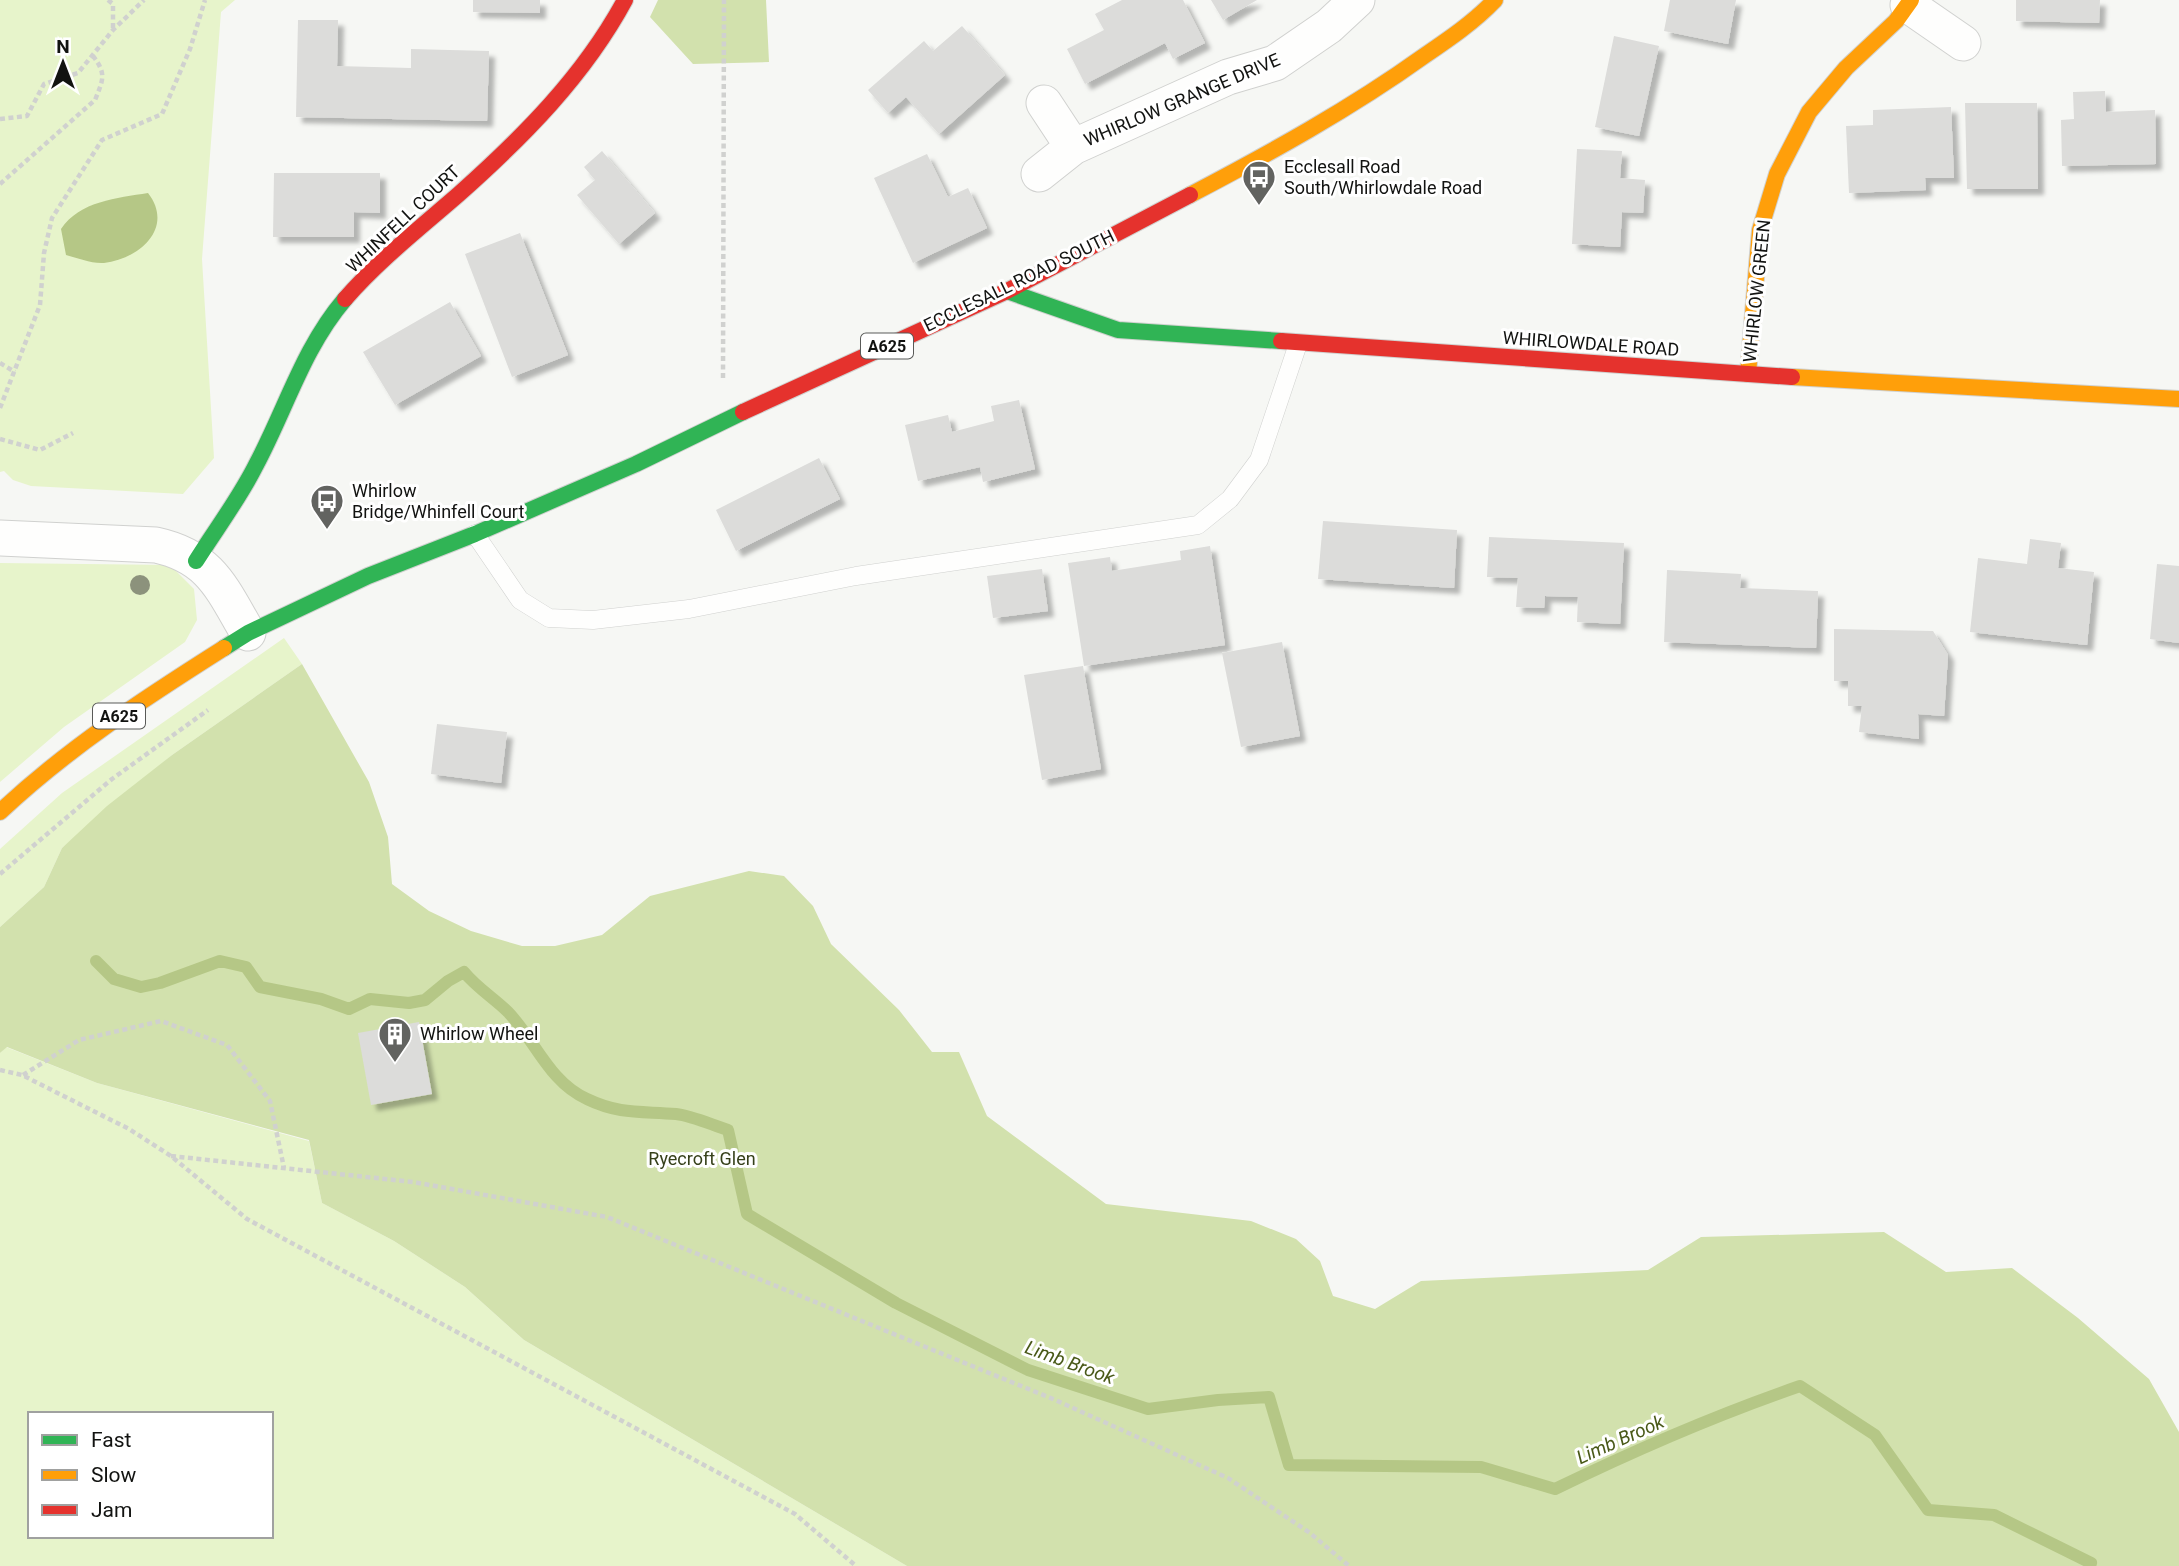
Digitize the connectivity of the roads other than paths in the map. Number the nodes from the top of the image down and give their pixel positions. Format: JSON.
{"nodes":[{"id":1,"x":625,"y":0,"type":"edge"},
{"id":2,"x":1357,"y":0,"type":"edge"},
{"id":3,"x":1495,"y":0,"type":"edge"},
{"id":4,"x":1909,"y":3,"type":"edge"},
{"id":5,"x":1963,"y":43,"type":"dead end"},
{"id":6,"x":1044,"y":103,"type":"dead end"},
{"id":7,"x":1073,"y":147,"type":"junction"},
{"id":8,"x":1039,"y":174,"type":"dead end"},
{"id":9,"x":1007,"y":291,"type":"junction"},
{"id":10,"x":1297,"y":344,"type":"junction"},
{"id":11,"x":1748,"y":374,"type":"junction"},
{"id":12,"x":2179,"y":400,"type":"edge"},
{"id":13,"x":475,"y":534,"type":"junction"},
{"id":14,"x":0,"y":538,"type":"edge"},
{"id":15,"x":196,"y":561,"type":"junction"},
{"id":16,"x":248,"y":633,"type":"junction"},
{"id":17,"x":0,"y":812,"type":"edge"}],
"edges":[{"from":1,"to":15,"type":"main road","name":"WHINFELL COURT"},
{"from":2,"to":7,"type":"street","name":"WHIRLOW GRANGE DRIVE"},
{"from":3,"to":9,"type":"main road","name":"ECCLESALL ROAD SOUTH","number":"A625"},
{"from":4,"to":5,"type":"street","name":"WHIRLOW GREEN"},
{"from":4,"to":11,"type":"main road","name":"WHIRLOW GREEN"},
{"from":6,"to":7,"type":"street","name":"WHIRLOW GRANGE DRIVE"},
{"from":7,"to":8,"type":"street","name":"WHIRLOW GRANGE DRIVE"},
{"from":9,"to":10,"type":"main road","name":"WHIRLOWDALE ROAD"},
{"from":9,"to":13,"type":"main road","name":"ECCLESALL ROAD SOUTH","number":"A625"},
{"from":10,"to":11,"type":"main road","name":"WHIRLOWDALE ROAD"},
{"from":10,"to":13,"type":"lane"},
{"from":11,"to":12,"type":"main road","name":"WHIRLOWDALE ROAD"},
{"from":13,"to":16,"type":"main road","name":"ECCLESALL ROAD SOUTH","number":"A625"},
{"from":14,"to":15,"type":"street"},
{"from":15,"to":16,"type":"street"},
{"from":16,"to":17,"type":"main road","name":"ECCLESALL ROAD SOUTH","number":"A625"}]}
